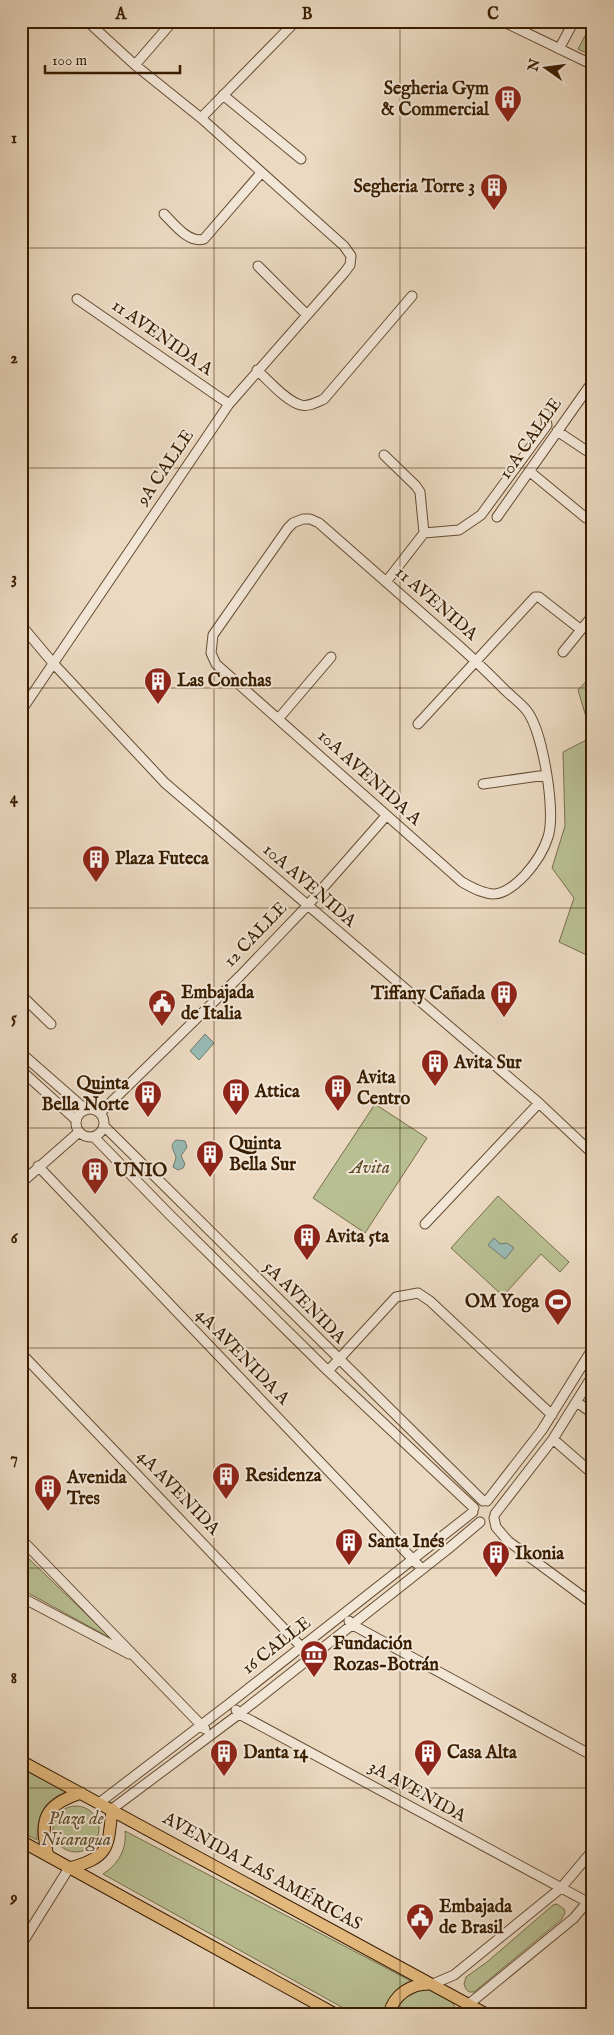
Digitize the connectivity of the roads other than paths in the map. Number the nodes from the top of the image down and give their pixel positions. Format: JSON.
{"nodes":[{"id":1,"x":87,"y":21,"type":"edge"},
{"id":2,"x":173,"y":21,"type":"edge"},
{"id":3,"x":296,"y":21,"type":"edge"},
{"id":4,"x":502,"y":21,"type":"edge"},
{"id":5,"x":574,"y":21,"type":"edge"},
{"id":6,"x":559,"y":49,"type":"junction"},
{"id":7,"x":135,"y":64,"type":"junction"},
{"id":8,"x":593,"y":65,"type":"edge"},
{"id":9,"x":224,"y":95,"type":"junction"},
{"id":10,"x":201,"y":118,"type":"junction"},
{"id":11,"x":301,"y":159,"type":"dead end"},
{"id":12,"x":261,"y":173,"type":"junction"},
{"id":13,"x":164,"y":214,"type":"dead end"},
{"id":14,"x":258,"y":266,"type":"dead end"},
{"id":15,"x":412,"y":296,"type":"dead end"},
{"id":16,"x":77,"y":299,"type":"dead end"},
{"id":17,"x":308,"y":315,"type":"junction"},
{"id":18,"x":257,"y":370,"type":"junction"},
{"id":19,"x":593,"y":382,"type":"edge"},
{"id":20,"x":229,"y":404,"type":"junction"},
{"id":21,"x":545,"y":414,"type":"dead end"},
{"id":22,"x":557,"y":431,"type":"junction"},
{"id":23,"x":384,"y":455,"type":"dead end"},
{"id":24,"x":593,"y":455,"type":"edge"},
{"id":25,"x":528,"y":471,"type":"junction"},
{"id":26,"x":497,"y":517,"type":"dead end"},
{"id":27,"x":586,"y":518,"type":"dead end"},
{"id":28,"x":424,"y":533,"type":"junction"},
{"id":29,"x":386,"y":582,"type":"junction"},
{"id":30,"x":593,"y":615,"type":"edge"},
{"id":31,"x":21,"y":625,"type":"edge"},
{"id":32,"x":580,"y":629,"type":"junction"},
{"id":33,"x":211,"y":652,"type":"joint"},
{"id":34,"x":563,"y":652,"type":"dead end"},
{"id":35,"x":331,"y":657,"type":"dead end"},
{"id":36,"x":476,"y":660,"type":"junction"},
{"id":37,"x":53,"y":663,"type":"junction"},
{"id":38,"x":21,"y":711,"type":"edge"},
{"id":39,"x":279,"y":718,"type":"junction"},
{"id":40,"x":418,"y":724,"type":"dead end"},
{"id":41,"x":546,"y":775,"type":"junction"},
{"id":42,"x":483,"y":784,"type":"dead end"},
{"id":43,"x":386,"y":816,"type":"junction"},
{"id":44,"x":518,"y":882,"type":"joint"},
{"id":45,"x":307,"y":906,"type":"junction"},
{"id":46,"x":21,"y":995,"type":"edge"},
{"id":47,"x":51,"y":1024,"type":"dead end"},
{"id":48,"x":21,"y":1053,"type":"edge"},
{"id":49,"x":21,"y":1070,"type":"edge"},
{"id":50,"x":539,"y":1103,"type":"junction"},
{"id":51,"x":86,"y":1110,"type":"junction"},
{"id":52,"x":100,"y":1113,"type":"junction"},
{"id":53,"x":76,"y":1120,"type":"junction"},
{"id":54,"x":104,"y":1126,"type":"junction"},
{"id":55,"x":79,"y":1132,"type":"junction"},
{"id":56,"x":94,"y":1137,"type":"junction"},
{"id":57,"x":593,"y":1154,"type":"edge"},
{"id":58,"x":38,"y":1166,"type":"junction"},
{"id":59,"x":21,"y":1183,"type":"edge"},
{"id":60,"x":425,"y":1224,"type":"dead end"},
{"id":61,"x":593,"y":1348,"type":"edge"},
{"id":62,"x":21,"y":1353,"type":"edge"},
{"id":63,"x":338,"y":1359,"type":"junction"},
{"id":64,"x":328,"y":1371,"type":"junction"},
{"id":65,"x":593,"y":1376,"type":"edge"},
{"id":66,"x":577,"y":1402,"type":"junction"},
{"id":67,"x":552,"y":1414,"type":"junction"},
{"id":68,"x":593,"y":1414,"type":"edge"},
{"id":69,"x":553,"y":1439,"type":"junction"},
{"id":70,"x":593,"y":1474,"type":"edge"},
{"id":71,"x":485,"y":1501,"type":"junction"},
{"id":72,"x":473,"y":1510,"type":"junction"},
{"id":73,"x":489,"y":1519,"type":"junction"},
{"id":74,"x":21,"y":1539,"type":"edge"},
{"id":75,"x":413,"y":1560,"type":"junction"},
{"id":76,"x":422,"y":1569,"type":"junction"},
{"id":77,"x":21,"y":1597,"type":"edge"},
{"id":78,"x":593,"y":1604,"type":"edge"},
{"id":79,"x":343,"y":1614,"type":"junction"},
{"id":80,"x":352,"y":1624,"type":"junction"},
{"id":81,"x":302,"y":1646,"type":"junction"},
{"id":82,"x":311,"y":1656,"type":"junction"},
{"id":83,"x":138,"y":1659,"type":"junction"},
{"id":84,"x":230,"y":1703,"type":"junction"},
{"id":85,"x":239,"y":1714,"type":"junction"},
{"id":86,"x":201,"y":1725,"type":"junction"},
{"id":87,"x":210,"y":1736,"type":"junction"},
{"id":88,"x":593,"y":1756,"type":"edge"},
{"id":89,"x":21,"y":1761,"type":"edge"},
{"id":90,"x":81,"y":1793,"type":"junction"},
{"id":91,"x":99,"y":1803,"type":"junction"},
{"id":92,"x":112,"y":1810,"type":"junction"},
{"id":93,"x":21,"y":1842,"type":"edge"},
{"id":94,"x":593,"y":1850,"type":"edge"},
{"id":95,"x":48,"y":1856,"type":"junction"},
{"id":96,"x":69,"y":1868,"type":"junction"},
{"id":97,"x":561,"y":1888,"type":"junction"},
{"id":98,"x":591,"y":1900,"type":"edge"},
{"id":99,"x":21,"y":1945,"type":"edge"},
{"id":100,"x":433,"y":1984,"type":"junction"},
{"id":101,"x":467,"y":2009,"type":"edge"},
{"id":102,"x":336,"y":2014,"type":"edge"},
{"id":103,"x":389,"y":2014,"type":"edge"},
{"id":104,"x":486,"y":2014,"type":"edge"}],
"edges":[{"from":1,"to":7,"type":"street"},
{"from":2,"to":7,"type":"street"},
{"from":3,"to":9,"type":"street"},
{"from":4,"to":6,"type":"street"},
{"from":5,"to":6,"type":"street"},
{"from":6,"to":8,"type":"street"},
{"from":7,"to":10,"type":"street"},
{"from":9,"to":10,"type":"street"},
{"from":9,"to":11,"type":"street"},
{"from":10,"to":12,"type":"street"},
{"from":12,"to":13,"type":"street"},
{"from":12,"to":17,"type":"street","name":"9A CALLE"},
{"from":14,"to":17,"type":"street"},
{"from":15,"to":18,"type":"street"},
{"from":16,"to":20,"type":"street","name":"11 AVENIDA A"},
{"from":17,"to":18,"type":"street","name":"9A CALLE"},
{"from":18,"to":20,"type":"street","name":"9A CALLE"},
{"from":19,"to":22,"type":"street","name":"10A CALLE"},
{"from":20,"to":37,"type":"street","name":"9A CALLE"},
{"from":21,"to":28,"type":"street"},
{"from":22,"to":24,"type":"street"},
{"from":22,"to":25,"type":"street","name":"10A CALLE"},
{"from":23,"to":28,"type":"street"},
{"from":25,"to":26,"type":"street","name":"10A CALLE"},
{"from":25,"to":27,"type":"street"},
{"from":28,"to":29,"type":"street"},
{"from":29,"to":33,"type":"street","name":"11 AVENIDA"},
{"from":29,"to":36,"type":"street","name":"11 AVENIDA"},
{"from":30,"to":32,"type":"street"},
{"from":31,"to":37,"type":"street","name":"10A AVENIDA"},
{"from":32,"to":34,"type":"street"},
{"from":32,"to":36,"type":"street"},
{"from":33,"to":39,"type":"street","name":"10A AVENIDA A"},
{"from":35,"to":39,"type":"street"},
{"from":36,"to":40,"type":"street"},
{"from":36,"to":41,"type":"street","name":"11 AVENIDA"},
{"from":37,"to":38,"type":"street","name":"9A CALLE"},
{"from":37,"to":45,"type":"street","name":"10A AVENIDA"},
{"from":39,"to":43,"type":"street","name":"10A AVENIDA A"},
{"from":41,"to":42,"type":"street"},
{"from":41,"to":44,"type":"street","name":"11 AVENIDA"},
{"from":43,"to":44,"type":"street","name":"10A AVENIDA A"},
{"from":43,"to":45,"type":"street","name":"12 CALLE"},
{"from":45,"to":50,"type":"street","name":"10A AVENIDA"},
{"from":45,"to":52,"type":"street","name":"12 CALLE"},
{"from":46,"to":47,"type":"street"},
{"from":48,"to":51,"type":"street"},
{"from":49,"to":53,"type":"street"},
{"from":50,"to":57,"type":"street","name":"10A AVENIDA"},
{"from":50,"to":60,"type":"street"},
{"from":51,"to":52,"type":"street"},
{"from":51,"to":53,"type":"street"},
{"from":52,"to":54,"type":"street"},
{"from":53,"to":55,"type":"street"},
{"from":54,"to":56,"type":"street"},
{"from":54,"to":63,"type":"street","name":"5A AVENIDA"},
{"from":55,"to":56,"type":"street"},
{"from":55,"to":58,"type":"street"},
{"from":56,"to":64,"type":"street","name":"5A AVENIDA"},
{"from":58,"to":59,"type":"street"},
{"from":58,"to":75,"type":"street","name":"4A AVENIDA A"},
{"from":61,"to":67,"type":"street"},
{"from":62,"to":81,"type":"street","name":"4A AVENIDA"},
{"from":63,"to":64,"type":"street"},
{"from":63,"to":67,"type":"street"},
{"from":63,"to":71,"type":"street","name":"5A AVENIDA"},
{"from":64,"to":72,"type":"street","name":"5A AVENIDA"},
{"from":65,"to":66,"type":"street","name":"16 CALLE"},
{"from":66,"to":68,"type":"street"},
{"from":66,"to":69,"type":"street","name":"16 CALLE"},
{"from":67,"to":71,"type":"street"},
{"from":69,"to":70,"type":"street"},
{"from":69,"to":73,"type":"street","name":"16 CALLE"},
{"from":71,"to":72,"type":"street"},
{"from":71,"to":73,"type":"street"},
{"from":72,"to":73,"type":"street"},
{"from":72,"to":75,"type":"street","name":"16 CALLE"},
{"from":73,"to":76,"type":"street","name":"16 CALLE"},
{"from":73,"to":78,"type":"street"},
{"from":74,"to":83,"type":"street"},
{"from":75,"to":76,"type":"street","name":"4A AVENIDA A"},
{"from":75,"to":79,"type":"street","name":"16 CALLE"},
{"from":76,"to":80,"type":"street","name":"16 CALLE"},
{"from":77,"to":83,"type":"street"},
{"from":79,"to":80,"type":"street"},
{"from":79,"to":81,"type":"street","name":"16 CALLE"},
{"from":80,"to":82,"type":"street","name":"16 CALLE"},
{"from":80,"to":88,"type":"street"},
{"from":81,"to":82,"type":"street","name":"4A AVENIDA"},
{"from":81,"to":84,"type":"street","name":"16 CALLE"},
{"from":82,"to":85,"type":"street","name":"16 CALLE"},
{"from":83,"to":86,"type":"street"},
{"from":84,"to":85,"type":"street","name":"3A AVENIDA"},
{"from":84,"to":86,"type":"street","name":"16 CALLE"},
{"from":85,"to":87,"type":"street","name":"16 CALLE"},
{"from":85,"to":97,"type":"street","name":"3A AVENIDA"},
{"from":86,"to":87,"type":"street"},
{"from":86,"to":91,"type":"street","name":"16 CALLE"},
{"from":87,"to":92,"type":"street","name":"16 CALLE"},
{"from":89,"to":90,"type":"main road","name":"AVENIDA LAS AMÉRICAS"},
{"from":90,"to":91,"type":"main road","name":"AVENIDA LAS AMÉRICAS"},
{"from":90,"to":95,"type":"main road"},
{"from":91,"to":92,"type":"main road","name":"AVENIDA LAS AMÉRICAS"},
{"from":92,"to":96,"type":"main road"},
{"from":92,"to":100,"type":"main road","name":"AVENIDA LAS AMÉRICAS"},
{"from":93,"to":95,"type":"main road"},
{"from":94,"to":97,"type":"street"},
{"from":95,"to":96,"type":"main road"},
{"from":96,"to":99,"type":"street"},
{"from":96,"to":102,"type":"main road"},
{"from":97,"to":98,"type":"street","name":"3A AVENIDA"},
{"from":97,"to":100,"type":"street"},
{"from":98,"to":101,"type":"street"},
{"from":100,"to":101,"type":"main road","name":"AVENIDA LAS AMÉRICAS"},
{"from":100,"to":103,"type":"main road"},
{"from":101,"to":104,"type":"main road","name":"AVENIDA LAS AMÉRICAS"}]}
